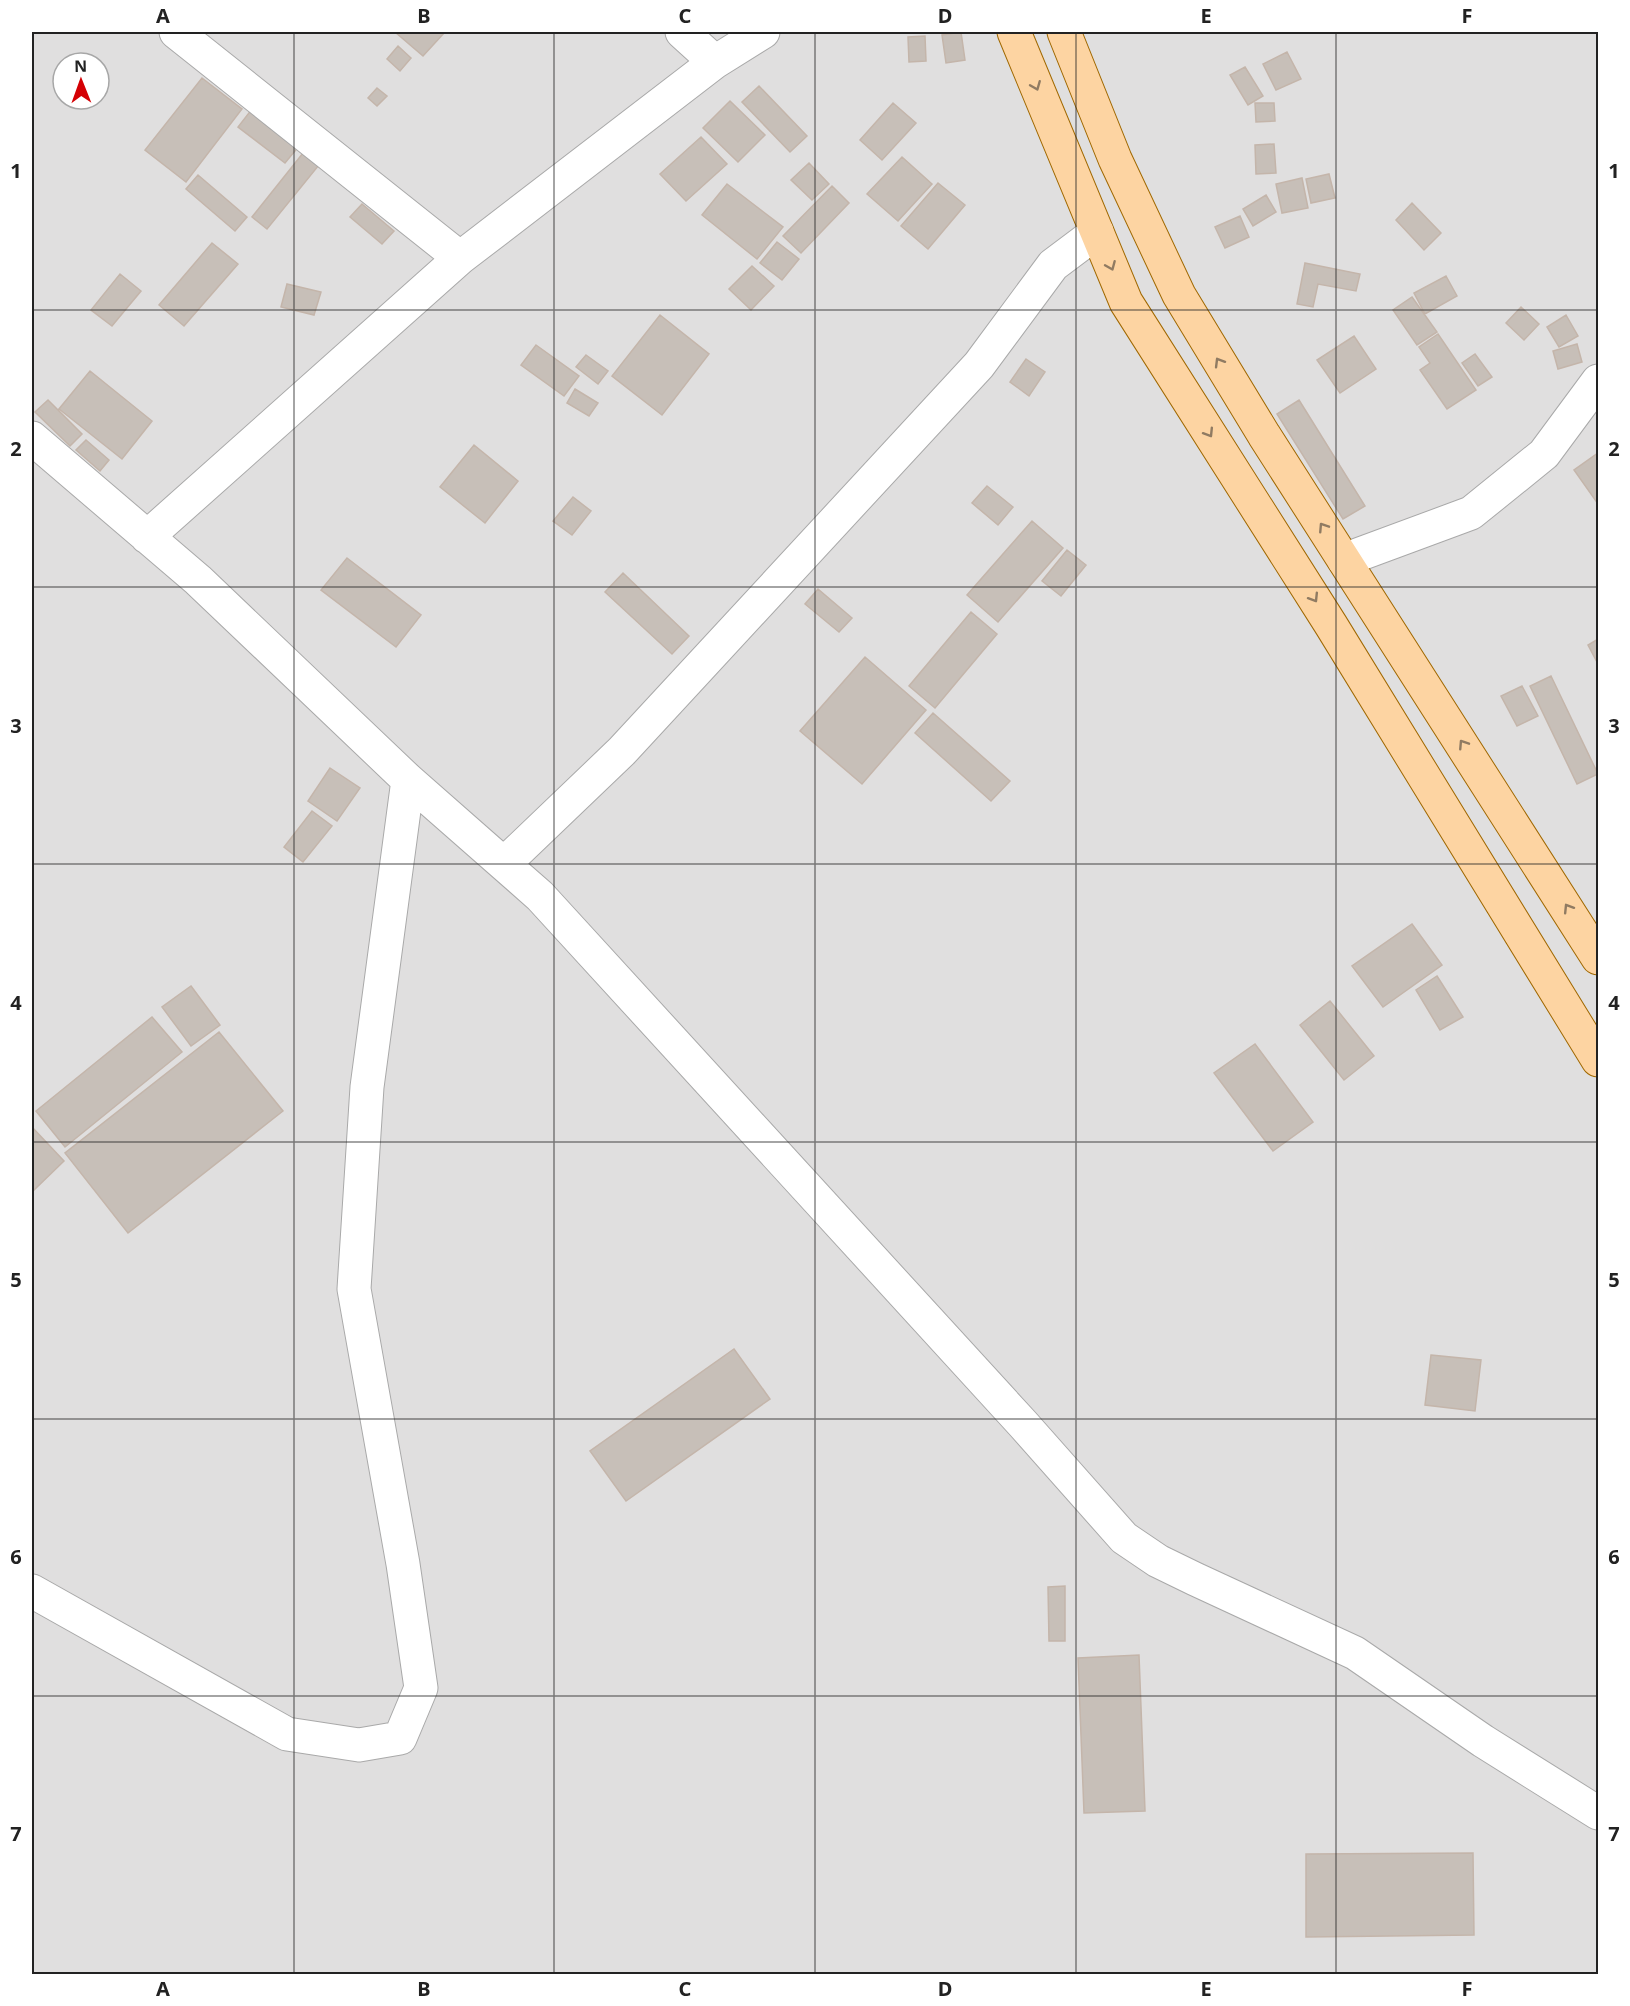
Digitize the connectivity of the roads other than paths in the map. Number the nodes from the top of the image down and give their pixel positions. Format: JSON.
{"nodes":[{"id":1,"x":176,"y":32,"type":"edge"},
{"id":2,"x":682,"y":32,"type":"edge"},
{"id":3,"x":763,"y":32,"type":"edge"},
{"id":4,"x":1014,"y":32,"type":"edge"},
{"id":5,"x":1064,"y":32,"type":"edge"},
{"id":6,"x":716,"y":62,"type":"junction"},
{"id":7,"x":1097,"y":232,"type":"junction"},
{"id":8,"x":460,"y":258,"type":"junction"},
{"id":9,"x":1599,"y":381,"type":"edge"},
{"id":10,"x":32,"y":438,"type":"edge"},
{"id":11,"x":147,"y":537,"type":"junction"},
{"id":12,"x":1344,"y":560,"type":"junction"},
{"id":13,"x":408,"y":780,"type":"junction"},
{"id":14,"x":505,"y":863,"type":"junction"},
{"id":15,"x":1599,"y":958,"type":"edge"},
{"id":16,"x":1599,"y":1060,"type":"edge"},
{"id":17,"x":32,"y":1591,"type":"edge"},
{"id":18,"x":1599,"y":1813,"type":"edge"}],
"edges":[{"from":1,"to":8,"type":"street"},
{"from":2,"to":6,"type":"street"},
{"from":3,"to":6,"type":"street"},
{"from":4,"to":7,"type":"main road","one_way":true},
{"from":12,"to":5,"type":"main road","one_way":true},
{"from":6,"to":8,"type":"street"},
{"from":7,"to":14,"type":"street"},
{"from":7,"to":16,"type":"main road","one_way":true},
{"from":8,"to":11,"type":"street"},
{"from":9,"to":12,"type":"street"},
{"from":10,"to":11,"type":"street"},
{"from":11,"to":13,"type":"street"},
{"from":15,"to":12,"type":"main road","one_way":true},
{"from":13,"to":14,"type":"street"},
{"from":13,"to":17,"type":"street"},
{"from":14,"to":18,"type":"street"}]}
